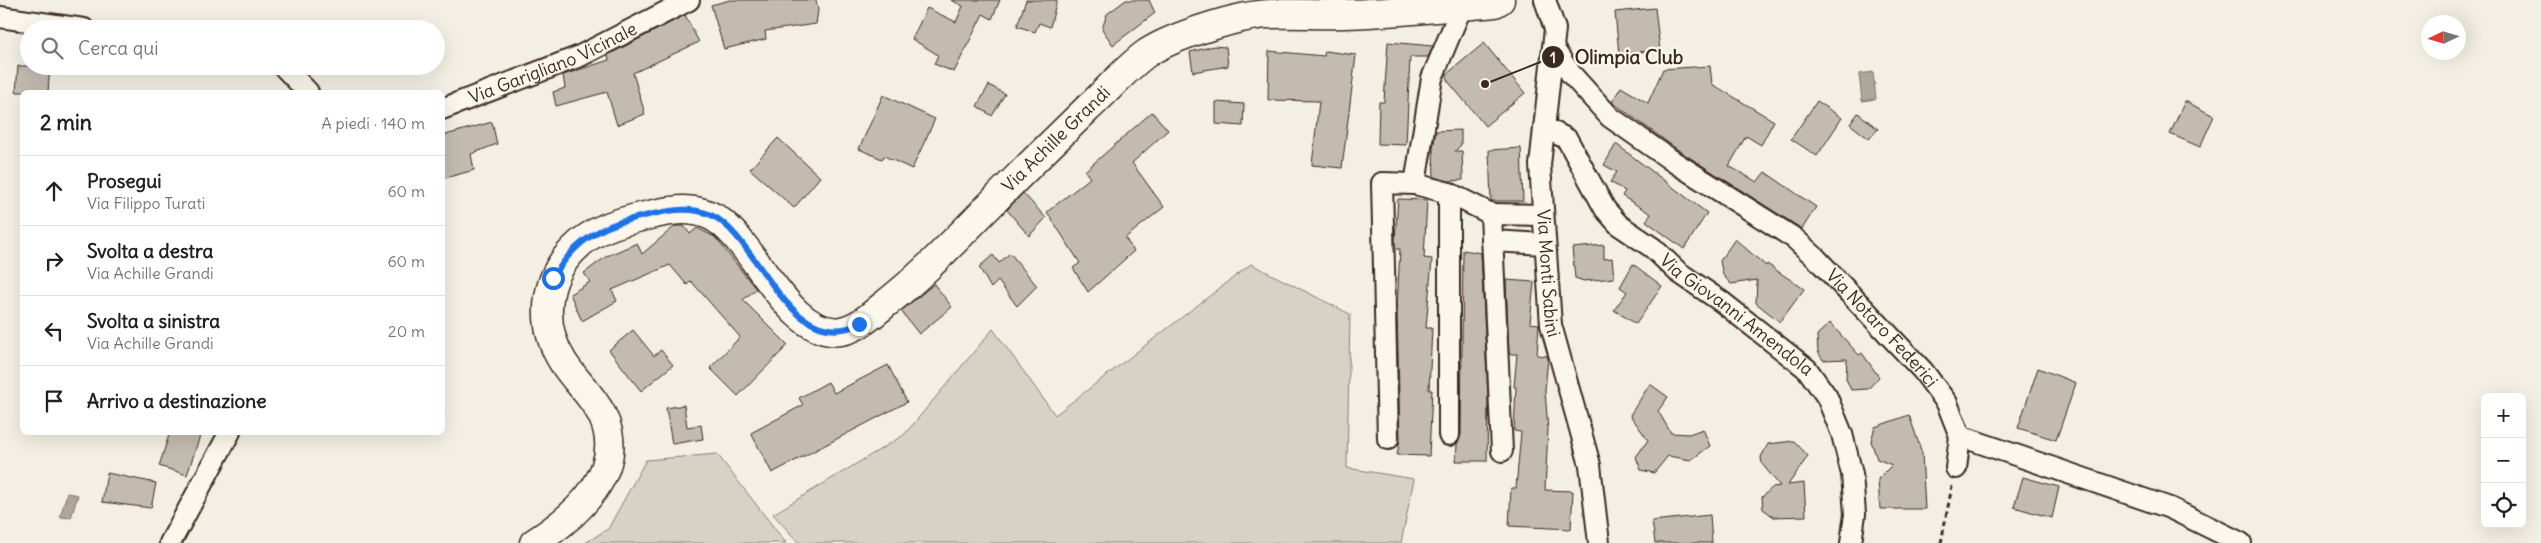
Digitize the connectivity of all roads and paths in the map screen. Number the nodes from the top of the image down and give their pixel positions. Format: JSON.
{"nodes":[{"id":1,"x":689,"y":0,"type":"edge"},
{"id":2,"x":1353,"y":0,"type":"edge"},
{"id":3,"x":1500,"y":0,"type":"edge"},
{"id":4,"x":1545,"y":0,"type":"edge"},
{"id":5,"x":1462,"y":6,"type":"junction"},
{"id":6,"x":1382,"y":12,"type":"junction"},
{"id":7,"x":0,"y":17,"type":"edge"},
{"id":8,"x":21,"y":20,"type":"edge"},
{"id":9,"x":1553,"y":48,"type":"junction"},
{"id":10,"x":292,"y":75,"type":"edge"},
{"id":11,"x":306,"y":90,"type":"edge"},
{"id":12,"x":445,"y":108,"type":"edge"},
{"id":13,"x":1544,"y":127,"type":"junction"},
{"id":14,"x":1415,"y":184,"type":"junction"},
{"id":15,"x":1449,"y":193,"type":"junction"},
{"id":16,"x":1491,"y":214,"type":"junction"},
{"id":17,"x":1543,"y":215,"type":"junction"},
{"id":18,"x":1492,"y":241,"type":"junction"},
{"id":19,"x":1545,"y":244,"type":"junction"},
{"id":20,"x":228,"y":435,"type":"edge"},
{"id":21,"x":1449,"y":435,"type":"dead end"},
{"id":22,"x":1960,"y":436,"type":"junction"},
{"id":23,"x":1388,"y":439,"type":"dead end"},
{"id":24,"x":1502,"y":451,"type":"dead end"},
{"id":25,"x":1956,"y":468,"type":"joint"},
{"id":26,"x":170,"y":543,"type":"edge"},
{"id":27,"x":534,"y":543,"type":"edge"},
{"id":28,"x":1599,"y":543,"type":"edge"},
{"id":29,"x":1851,"y":543,"type":"edge"},
{"id":30,"x":1941,"y":543,"type":"edge"},
{"id":31,"x":2240,"y":543,"type":"edge"}],
"edges":[{"from":1,"to":12,"type":"street","name":"Via Garigliano Vicinale"},
{"from":2,"to":6,"type":"street"},
{"from":3,"to":5,"type":"main road","name":"Via Achille Grandi"},
{"from":4,"to":9,"type":"street","name":"Via Monti Sabini"},
{"from":5,"to":6,"type":"main road","name":"Via Achille Grandi"},
{"from":5,"to":14,"type":"street"},
{"from":6,"to":27,"type":"main road","name":"Via Achille Grandi"},
{"from":7,"to":8,"type":"street"},
{"from":9,"to":13,"type":"street","name":"Via Monti Sabini"},
{"from":9,"to":22,"type":"street","name":"Via Notaro Federici"},
{"from":10,"to":11,"type":"street"},
{"from":13,"to":17,"type":"street","name":"Via Monti Sabini"},
{"from":13,"to":29,"type":"street","name":"Via Giovanni Amendola"},
{"from":14,"to":15,"type":"street"},
{"from":14,"to":23,"type":"street"},
{"from":15,"to":16,"type":"street"},
{"from":15,"to":21,"type":"street"},
{"from":16,"to":17,"type":"street"},
{"from":16,"to":18,"type":"street"},
{"from":17,"to":19,"type":"street","name":"Via Monti Sabini"},
{"from":18,"to":19,"type":"street"},
{"from":18,"to":24,"type":"street"},
{"from":19,"to":28,"type":"street","name":"Via Monti Sabini"},
{"from":20,"to":26,"type":"street"},
{"from":22,"to":25,"type":"street"},
{"from":22,"to":31,"type":"street"},
{"from":25,"to":30,"type":"path"}]}
